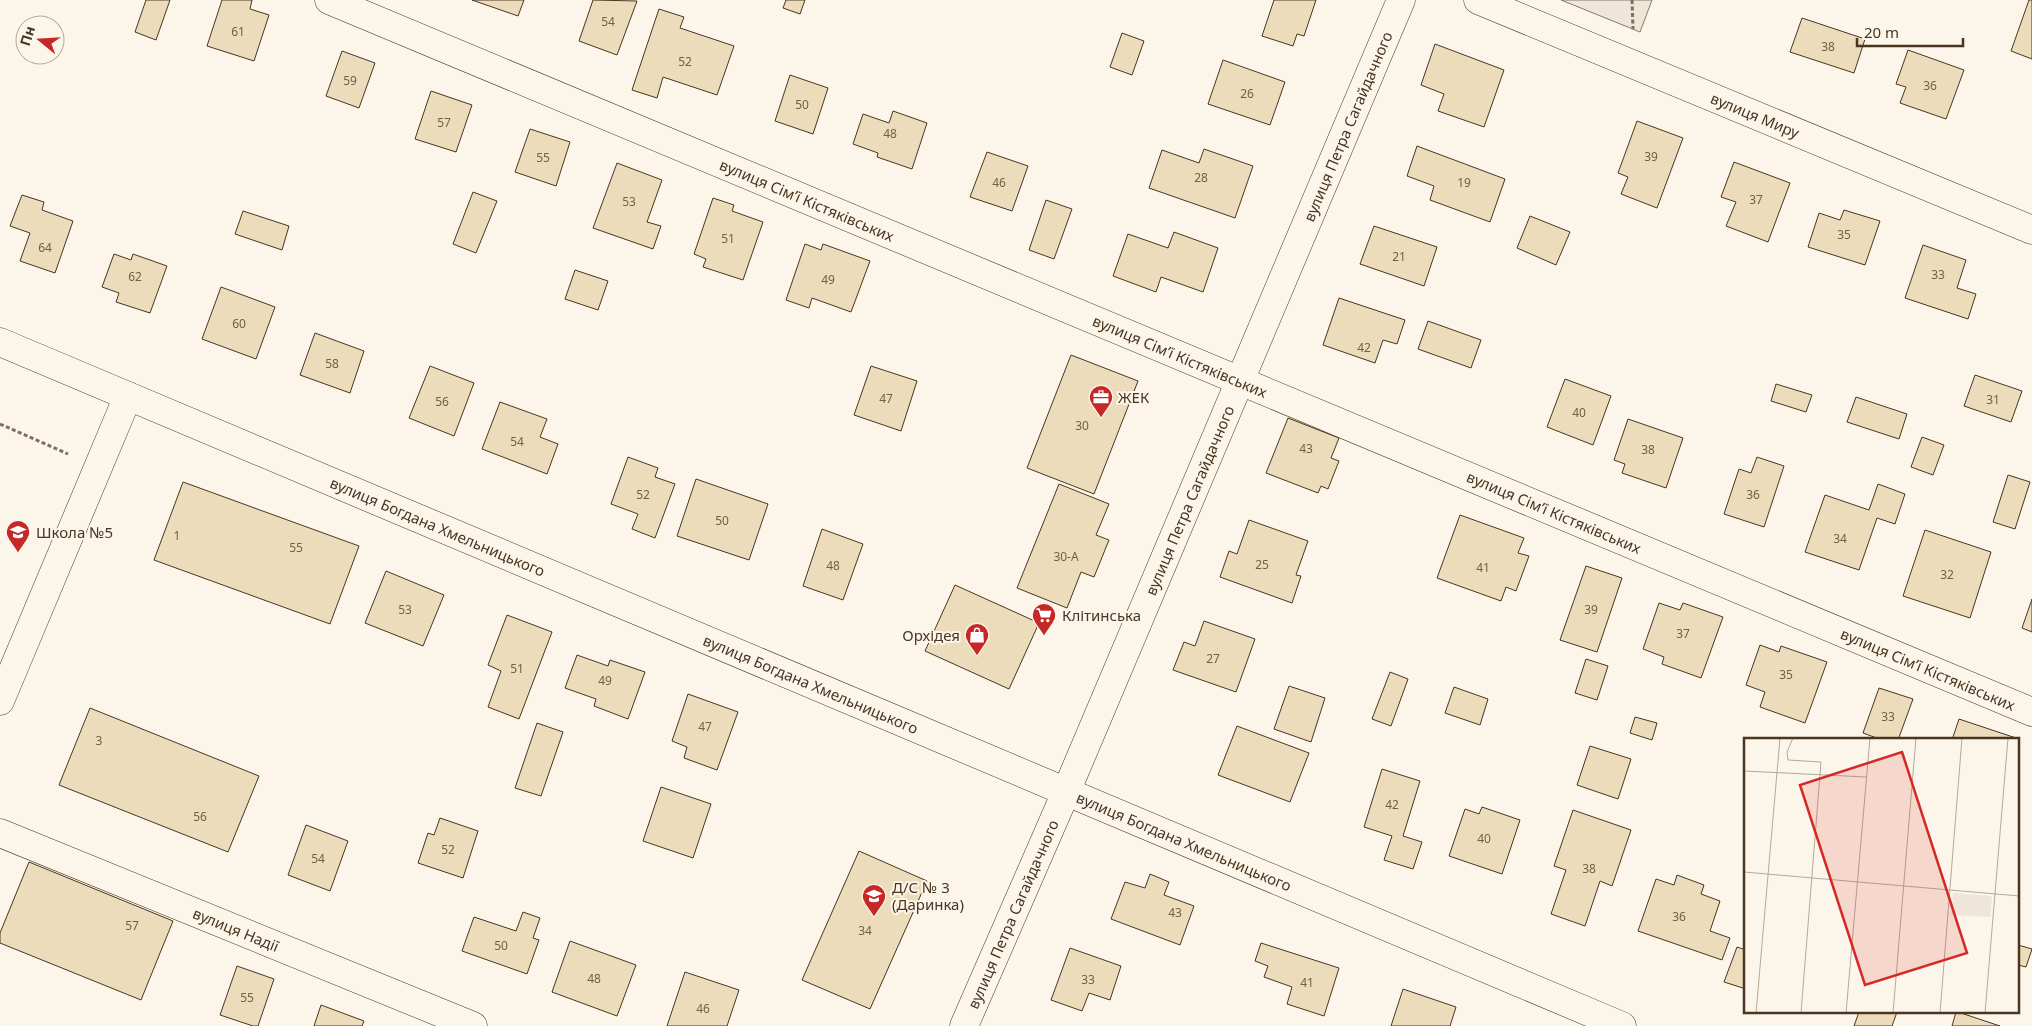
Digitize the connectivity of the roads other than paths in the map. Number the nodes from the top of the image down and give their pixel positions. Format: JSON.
{"nodes":[{"id":1,"x":329,"y":0,"type":"edge"},
{"id":2,"x":1401,"y":0,"type":"edge"},
{"id":3,"x":1478,"y":0,"type":"edge"},
{"id":4,"x":2032,"y":230,"type":"edge"},
{"id":5,"x":0,"y":342,"type":"edge"},
{"id":6,"x":1238,"y":380,"type":"junction"},
{"id":7,"x":128,"y":396,"type":"junction"},
{"id":8,"x":0,"y":701,"type":"edge"},
{"id":9,"x":2032,"y":712,"type":"edge"},
{"id":10,"x":1066,"y":792,"type":"junction"},
{"id":11,"x":0,"y":832,"type":"edge"},
{"id":12,"x":473,"y":1026,"type":"edge"},
{"id":13,"x":964,"y":1026,"type":"edge"},
{"id":14,"x":1622,"y":1026,"type":"edge"}],
"edges":[{"from":1,"to":6,"type":"street","name":"вулиця Сімʼї Кістяківських"},
{"from":2,"to":6,"type":"street","name":"вулиця Петра Сагайдачного"},
{"from":3,"to":4,"type":"street","name":"вулиця Миру"},
{"from":5,"to":7,"type":"street","name":"вулиця Богдана Хмельницького"},
{"from":6,"to":9,"type":"street","name":"вулиця Сімʼї Кістяківських"},
{"from":6,"to":10,"type":"street","name":"вулиця Петра Сагайдачного"},
{"from":7,"to":8,"type":"street"},
{"from":7,"to":10,"type":"street","name":"вулиця Богдана Хмельницького"},
{"from":10,"to":13,"type":"street","name":"вулиця Петра Сагайдачного"},
{"from":10,"to":14,"type":"street","name":"вулиця Богдана Хмельницького"},
{"from":11,"to":12,"type":"street","name":"вулиця Надії"}]}
